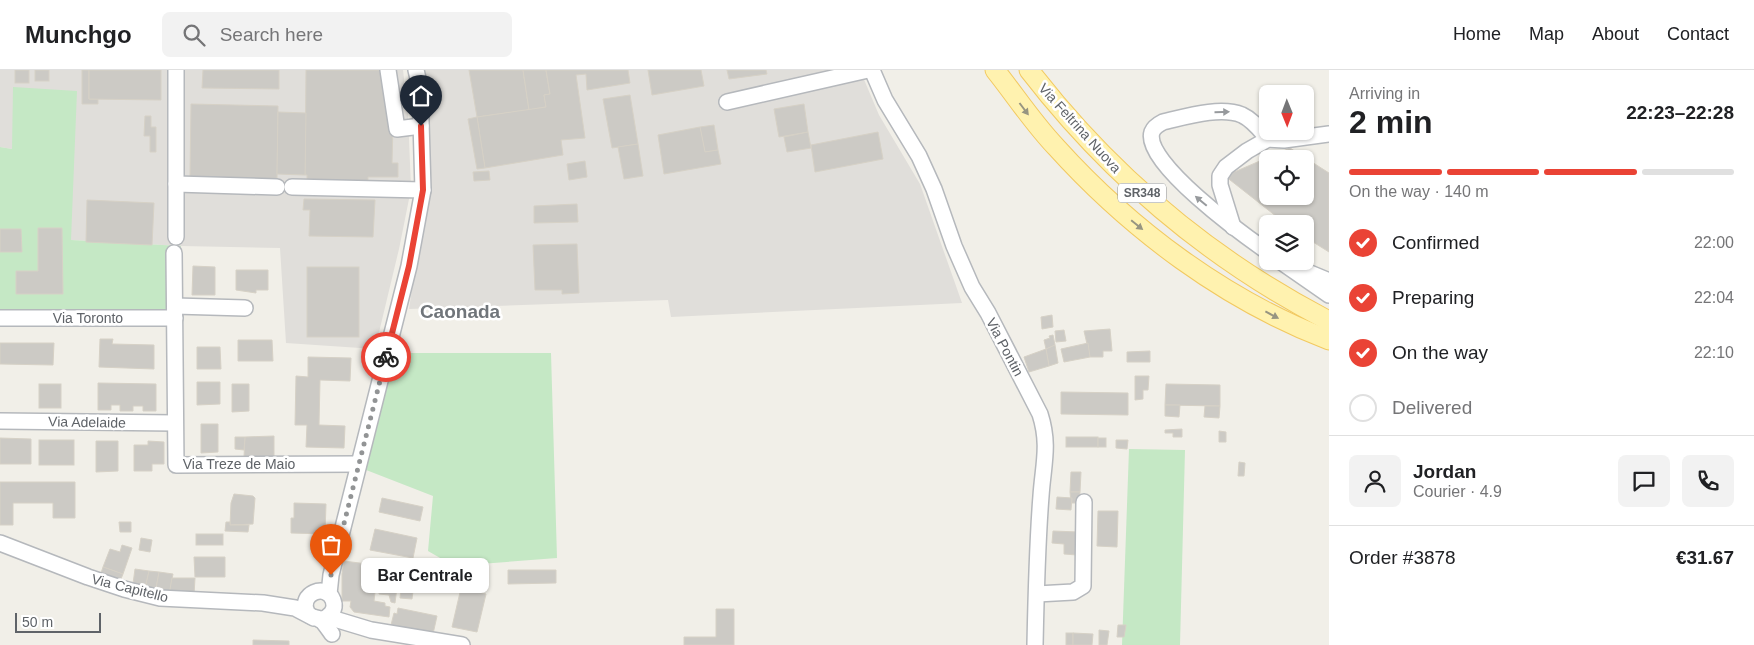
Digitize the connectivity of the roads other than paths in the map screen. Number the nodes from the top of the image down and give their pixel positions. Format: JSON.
{"nodes":[{"id":1,"x":176,"y":70,"type":"edge"},
{"id":2,"x":388,"y":70,"type":"edge"},
{"id":3,"x":416,"y":70,"type":"edge"},
{"id":4,"x":868,"y":70,"type":"edge"},
{"id":5,"x":872,"y":70,"type":"edge"},
{"id":6,"x":995,"y":70,"type":"edge"},
{"id":7,"x":1030,"y":70,"type":"edge"},
{"id":8,"x":727,"y":102,"type":"dead end"},
{"id":9,"x":421,"y":126,"type":"junction"},
{"id":10,"x":1259,"y":129,"type":"edge"},
{"id":11,"x":1329,"y":134,"type":"edge"},
{"id":12,"x":1314,"y":136,"type":"edge"},
{"id":13,"x":1266,"y":140,"type":"edge"},
{"id":14,"x":176,"y":184,"type":"junction"},
{"id":15,"x":423,"y":190,"type":"junction"},
{"id":16,"x":1234,"y":228,"type":"junction"},
{"id":17,"x":176,"y":238,"type":"dead end"},
{"id":18,"x":1259,"y":246,"type":"edge"},
{"id":19,"x":174,"y":253,"type":"dead end"},
{"id":20,"x":1294,"y":270,"type":"edge"},
{"id":21,"x":1303,"y":270,"type":"edge"},
{"id":22,"x":1329,"y":281,"type":"edge"},
{"id":23,"x":1329,"y":295,"type":"edge"},
{"id":24,"x":245,"y":308,"type":"dead end"},
{"id":25,"x":175,"y":312,"type":"junction"},
{"id":26,"x":0,"y":318,"type":"edge"},
{"id":27,"x":1329,"y":321,"type":"edge"},
{"id":28,"x":1329,"y":340,"type":"edge"},
{"id":29,"x":0,"y":421,"type":"edge"},
{"id":30,"x":175,"y":423,"type":"junction"},
{"id":31,"x":358,"y":464,"type":"junction"},
{"id":32,"x":1084,"y":502,"type":"dead end"},
{"id":33,"x":0,"y":543,"type":"edge"},
{"id":34,"x":1036,"y":594,"type":"junction"},
{"id":35,"x":316,"y":599,"type":"junction"},
{"id":36,"x":322,"y":618,"type":"junction"},
{"id":37,"x":344,"y":622,"type":"junction"},
{"id":38,"x":333,"y":640,"type":"edge"},
{"id":39,"x":462,"y":645,"type":"edge"},
{"id":40,"x":1035,"y":645,"type":"edge"}],
"edges":[{"from":1,"to":14,"type":"street"},
{"from":2,"to":9,"type":"street"},
{"from":3,"to":9,"type":"street"},
{"from":4,"to":8,"type":"street"},
{"from":5,"to":34,"type":"street","name":"Via Pontin"},
{"from":6,"to":28,"type":"main road","one_way":true},
{"from":7,"to":27,"type":"main road","name":"Via Feltrina Nuova","number":"SR348"},
{"from":9,"to":15,"type":"street"},
{"from":16,"to":10,"type":"street","one_way":true},
{"from":11,"to":12,"type":"street"},
{"from":13,"to":16,"type":"street"},
{"from":14,"to":15,"type":"street"},
{"from":14,"to":17,"type":"street"},
{"from":15,"to":31,"type":"street"},
{"from":16,"to":18,"type":"street"},
{"from":19,"to":25,"type":"street","name":"Via Treze de Maio"},
{"from":20,"to":23,"type":"street"},
{"from":21,"to":22,"type":"street"},
{"from":24,"to":25,"type":"street","name":"Via Toronto"},
{"from":25,"to":26,"type":"street","name":"Via Toronto"},
{"from":25,"to":30,"type":"street","name":"Via Treze de Maio"},
{"from":29,"to":30,"type":"street","name":"Via Adelaide"},
{"from":30,"to":31,"type":"street","name":"Via Treze de Maio"},
{"from":31,"to":35,"type":"street"},
{"from":32,"to":34,"type":"street"},
{"from":33,"to":35,"type":"street","name":"Via Capitello"},
{"from":34,"to":40,"type":"street","name":"Via Pontin"},
{"from":35,"to":36,"type":"street"},
{"from":35,"to":36,"type":"street"},
{"from":35,"to":37,"type":"street"},
{"from":36,"to":37,"type":"street"},
{"from":36,"to":38,"type":"street"},
{"from":37,"to":39,"type":"street"}]}
